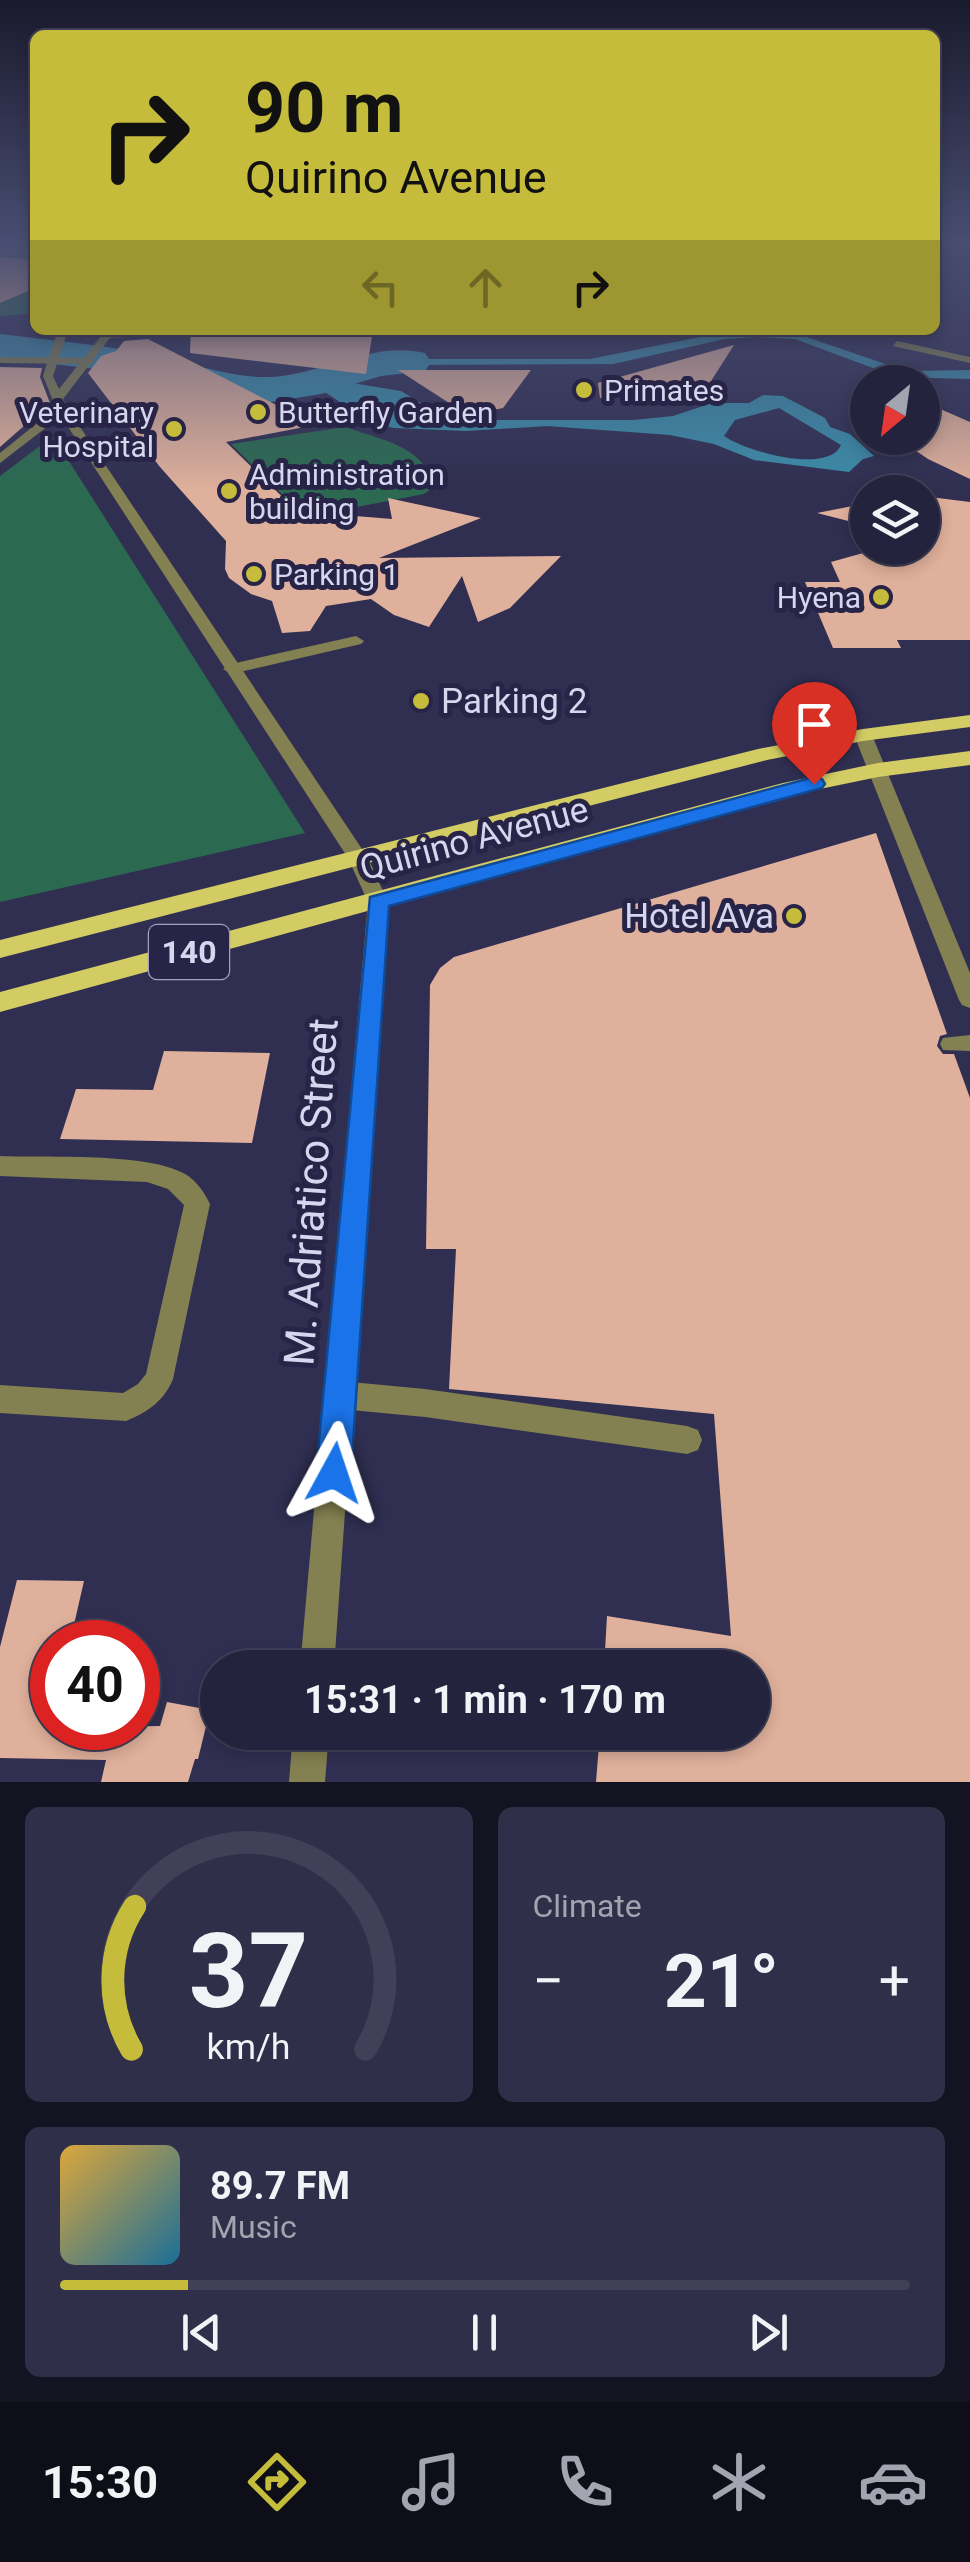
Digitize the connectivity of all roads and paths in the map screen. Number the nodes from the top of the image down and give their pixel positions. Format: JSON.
{"nodes":[{"id":1,"x":62,"y":335,"type":"edge"},
{"id":2,"x":108,"y":335,"type":"edge"},
{"id":3,"x":897,"y":344,"type":"dead end"},
{"id":4,"x":57,"y":355,"type":"junction"},
{"id":5,"x":93,"y":358,"type":"junction"},
{"id":6,"x":0,"y":360,"type":"edge"},
{"id":7,"x":970,"y":360,"type":"edge"},
{"id":8,"x":60,"y":403,"type":"junction"},
{"id":9,"x":0,"y":459,"type":"edge"},
{"id":10,"x":356,"y":641,"type":"dead end"},
{"id":11,"x":231,"y":669,"type":"junction"},
{"id":12,"x":970,"y":722,"type":"edge"},
{"id":13,"x":862,"y":735,"type":"junction"},
{"id":14,"x":970,"y":758,"type":"edge"},
{"id":15,"x":878,"y":770,"type":"junction"},
{"id":16,"x":358,"y":858,"type":"junction"},
{"id":17,"x":375,"y":892,"type":"junction"},
{"id":18,"x":0,"y":949,"type":"edge"},
{"id":19,"x":965,"y":974,"type":"edge"},
{"id":20,"x":970,"y":1000,"type":"edge"},
{"id":21,"x":0,"y":1002,"type":"edge"},
{"id":22,"x":0,"y":1166,"type":"edge"},
{"id":23,"x":340,"y":1395,"type":"junction"},
{"id":24,"x":0,"y":1400,"type":"edge"},
{"id":25,"x":687,"y":1440,"type":"dead end"},
{"id":26,"x":319,"y":1650,"type":"edge"},
{"id":27,"x":310,"y":1750,"type":"edge"},
{"id":28,"x":307,"y":1782,"type":"edge"}],
"edges":[{"from":1,"to":4,"type":"street"},
{"from":2,"to":5,"type":"street"},
{"from":3,"to":7,"type":"street"},
{"from":4,"to":5,"type":"street"},
{"from":4,"to":6,"type":"street"},
{"from":4,"to":8,"type":"street"},
{"from":5,"to":8,"type":"street"},
{"from":8,"to":9,"type":"street"},
{"from":8,"to":11,"type":"street"},
{"from":10,"to":11,"type":"street"},
{"from":11,"to":16,"type":"street"},
{"from":12,"to":13,"type":"main road","name":"Quirino Avenue","number":"140"},
{"from":13,"to":15,"type":"street"},
{"from":13,"to":16,"type":"main road","name":"Quirino Avenue","number":"140"},
{"from":14,"to":15,"type":"main road","name":"Quirino Avenue","number":"140"},
{"from":15,"to":17,"type":"main road","name":"Quirino Avenue","number":"140"},
{"from":15,"to":19,"type":"street"},
{"from":16,"to":17,"type":"street"},
{"from":16,"to":18,"type":"main road","name":"Quirino Avenue","number":"140"},
{"from":17,"to":21,"type":"main road","name":"Quirino Avenue","number":"140"},
{"from":17,"to":23,"type":"street","name":"M. Adriatico Street"},
{"from":19,"to":20,"type":"street"},
{"from":22,"to":24,"type":"street"},
{"from":23,"to":25,"type":"street"},
{"from":23,"to":26,"type":"street","name":"M. Adriatico Street"},
{"from":27,"to":28,"type":"street"}]}
